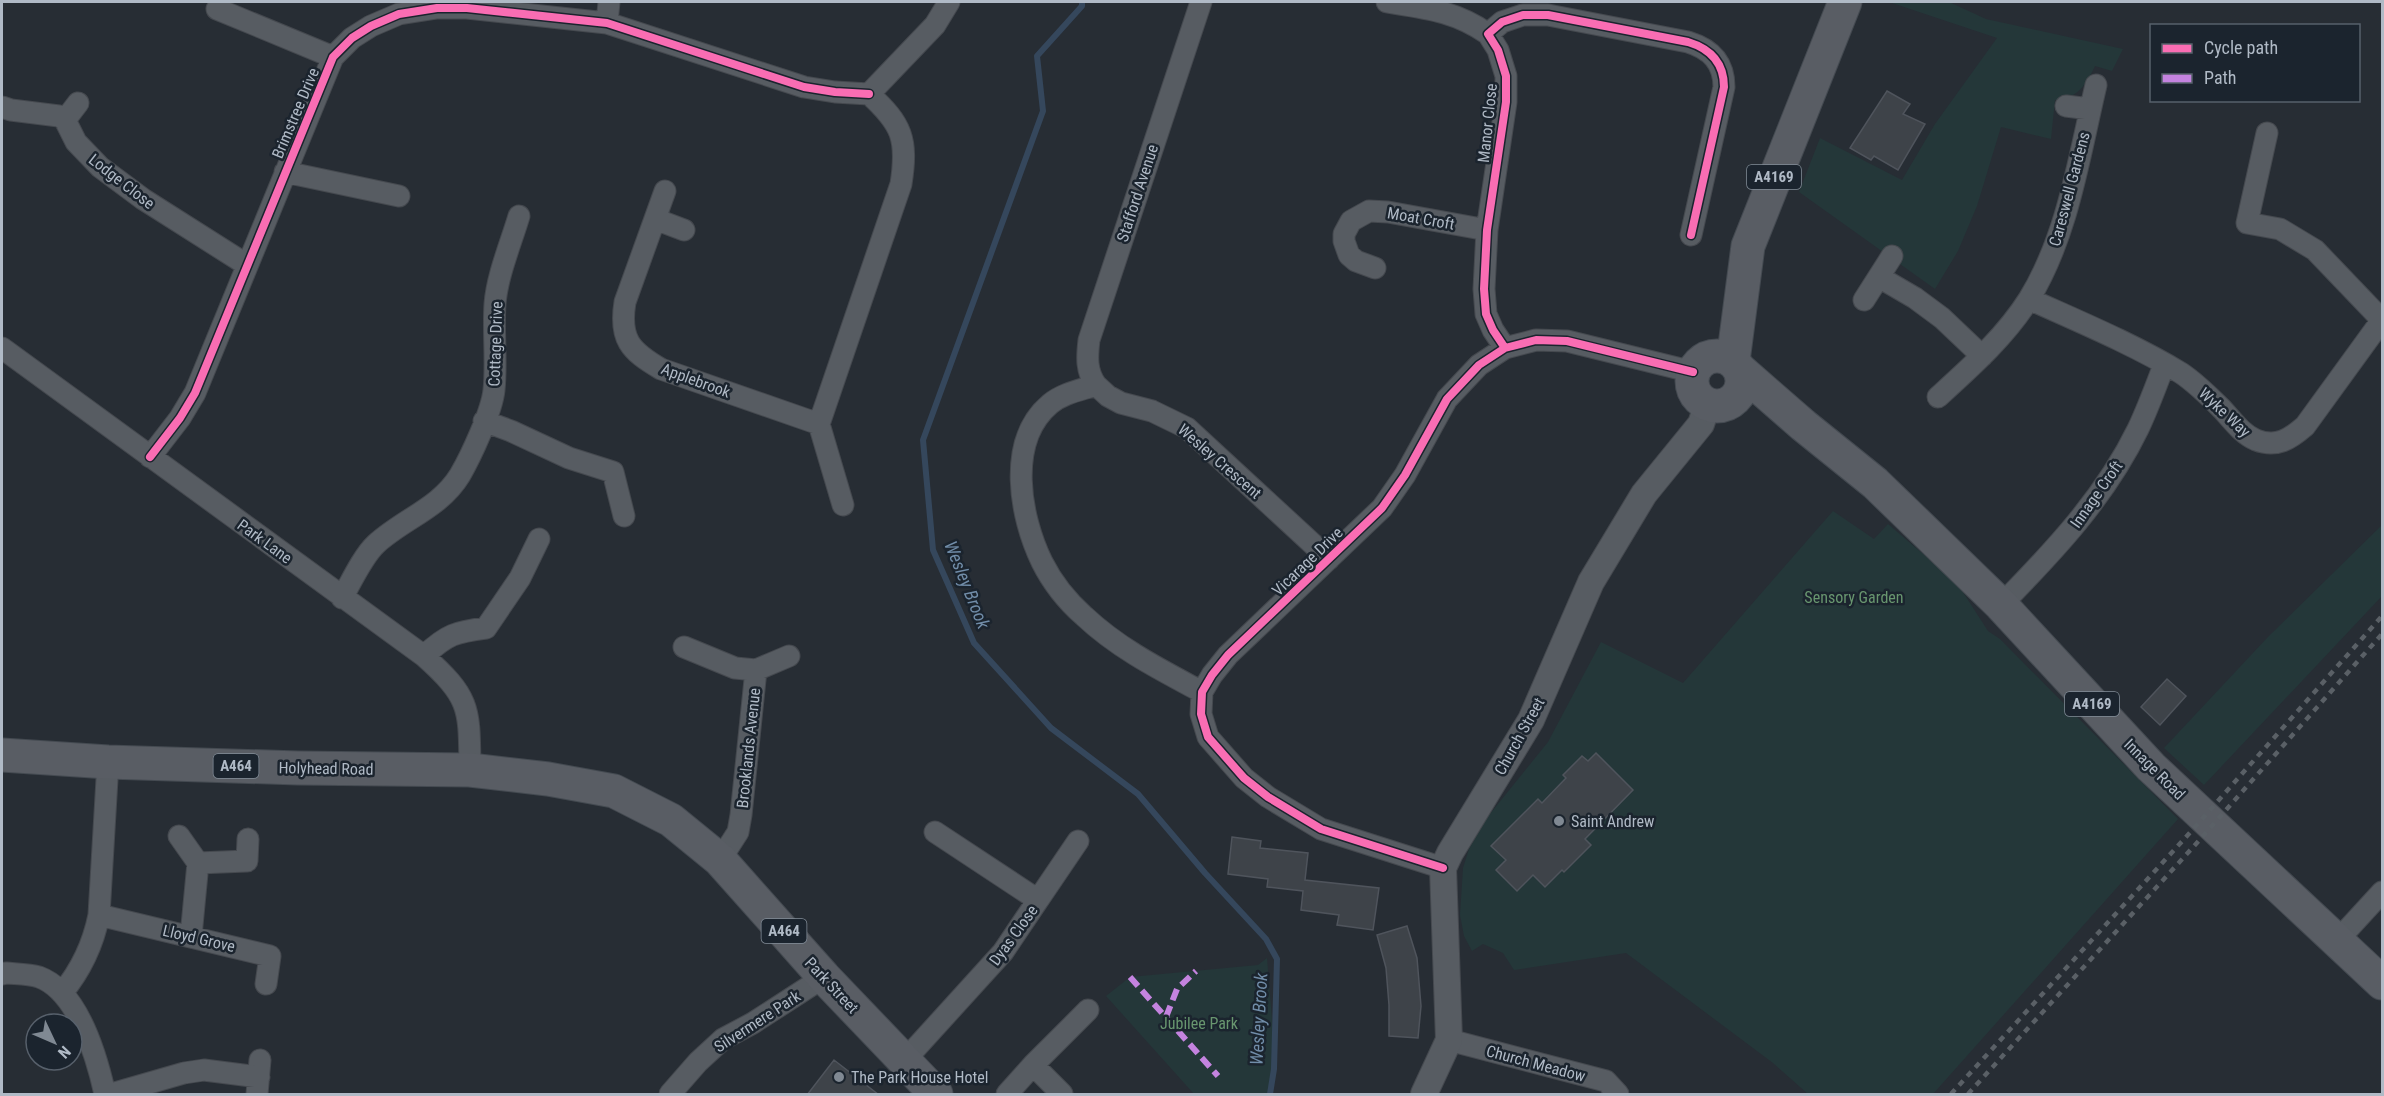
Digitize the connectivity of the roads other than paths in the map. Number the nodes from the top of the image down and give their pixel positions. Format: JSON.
{"nodes":[{"id":1,"x":949,"y":2,"type":"edge"},
{"id":2,"x":1201,"y":2,"type":"edge"},
{"id":3,"x":1387,"y":2,"type":"edge"},
{"id":4,"x":1845,"y":2,"type":"edge"},
{"id":5,"x":217,"y":9,"type":"dead end"},
{"id":6,"x":608,"y":12,"type":"edge"},
{"id":7,"x":1488,"y":34,"type":"junction"},
{"id":8,"x":333,"y":57,"type":"junction"},
{"id":9,"x":2096,"y":85,"type":"dead end"},
{"id":10,"x":869,"y":94,"type":"junction"},
{"id":11,"x":78,"y":103,"type":"dead end"},
{"id":12,"x":2,"y":106,"type":"edge"},
{"id":13,"x":2066,"y":106,"type":"dead end"},
{"id":14,"x":2090,"y":109,"type":"junction"},
{"id":15,"x":65,"y":120,"type":"junction"},
{"id":16,"x":2267,"y":134,"type":"dead end"},
{"id":17,"x":285,"y":172,"type":"junction"},
{"id":18,"x":665,"y":191,"type":"dead end"},
{"id":19,"x":399,"y":196,"type":"dead end"},
{"id":20,"x":519,"y":216,"type":"dead end"},
{"id":21,"x":655,"y":219,"type":"junction"},
{"id":22,"x":684,"y":230,"type":"dead end"},
{"id":23,"x":1487,"y":230,"type":"junction"},
{"id":24,"x":1692,"y":235,"type":"dead end"},
{"id":25,"x":1892,"y":256,"type":"dead end"},
{"id":26,"x":247,"y":265,"type":"junction"},
{"id":27,"x":1375,"y":268,"type":"dead end"},
{"id":28,"x":1879,"y":277,"type":"junction"},
{"id":29,"x":2029,"y":299,"type":"junction"},
{"id":30,"x":1864,"y":300,"type":"dead end"},
{"id":31,"x":2382,"y":320,"type":"edge"},
{"id":32,"x":2,"y":348,"type":"edge"},
{"id":33,"x":1505,"y":348,"type":"junction"},
{"id":34,"x":1982,"y":356,"type":"junction"},
{"id":35,"x":2164,"y":365,"type":"junction"},
{"id":36,"x":1693,"y":372,"type":"joint"},
{"id":37,"x":1728,"y":383,"type":"junction"},
{"id":38,"x":1096,"y":386,"type":"junction"},
{"id":39,"x":1938,"y":397,"type":"dead end"},
{"id":40,"x":484,"y":422,"type":"junction"},
{"id":41,"x":819,"y":424,"type":"junction"},
{"id":42,"x":150,"y":457,"type":"junction"},
{"id":43,"x":843,"y":505,"type":"dead end"},
{"id":44,"x":624,"y":516,"type":"dead end"},
{"id":45,"x":539,"y":539,"type":"dead end"},
{"id":46,"x":1329,"y":559,"type":"junction"},
{"id":47,"x":342,"y":597,"type":"junction"},
{"id":48,"x":2001,"y":605,"type":"junction"},
{"id":49,"x":684,"y":647,"type":"dead end"},
{"id":50,"x":424,"y":656,"type":"junction"},
{"id":51,"x":789,"y":656,"type":"dead end"},
{"id":52,"x":756,"y":670,"type":"junction"},
{"id":53,"x":1202,"y":692,"type":"junction"},
{"id":54,"x":2,"y":755,"type":"edge"},
{"id":55,"x":108,"y":762,"type":"junction"},
{"id":56,"x":470,"y":770,"type":"junction"},
{"id":57,"x":614,"y":791,"type":"joint"},
{"id":58,"x":935,"y":832,"type":"dead end"},
{"id":59,"x":179,"y":836,"type":"dead end"},
{"id":60,"x":248,"y":839,"type":"dead end"},
{"id":61,"x":1078,"y":841,"type":"dead end"},
{"id":62,"x":720,"y":860,"type":"junction"},
{"id":63,"x":198,"y":863,"type":"junction"},
{"id":64,"x":1443,"y":868,"type":"junction"},
{"id":65,"x":2382,"y":896,"type":"edge"},
{"id":66,"x":1038,"y":900,"type":"junction"},
{"id":67,"x":99,"y":915,"type":"junction"},
{"id":68,"x":191,"y":936,"type":"junction"},
{"id":69,"x":2337,"y":941,"type":"junction"},
{"id":70,"x":2,"y":974,"type":"edge"},
{"id":71,"x":824,"y":977,"type":"junction"},
{"id":72,"x":2382,"y":983,"type":"edge"},
{"id":73,"x":266,"y":984,"type":"dead end"},
{"id":74,"x":62,"y":993,"type":"junction"},
{"id":75,"x":1088,"y":1010,"type":"dead end"},
{"id":76,"x":1449,"y":1040,"type":"junction"},
{"id":77,"x":904,"y":1061,"type":"junction"},
{"id":78,"x":1033,"y":1065,"type":"junction"},
{"id":79,"x":259,"y":1077,"type":"edge"},
{"id":80,"x":105,"y":1095,"type":"edge"},
{"id":81,"x":111,"y":1095,"type":"edge"},
{"id":82,"x":670,"y":1095,"type":"edge"},
{"id":83,"x":936,"y":1095,"type":"edge"},
{"id":84,"x":1007,"y":1095,"type":"edge"},
{"id":85,"x":1062,"y":1095,"type":"edge"},
{"id":86,"x":1424,"y":1095,"type":"edge"},
{"id":87,"x":1618,"y":1095,"type":"edge"}],
"edges":[{"from":1,"to":10,"type":"street"},
{"from":2,"to":38,"type":"street","name":"Stafford Avenue"},
{"from":3,"to":7,"type":"street"},
{"from":4,"to":37,"type":"main road","number":"A4169"},
{"from":5,"to":8,"type":"street","name":"Brimstree Drive"},
{"from":6,"to":8,"type":"street","name":"Brimstree Drive"},
{"from":6,"to":10,"type":"street","name":"Brimstree Drive"},
{"from":7,"to":23,"type":"street","name":"Manor Close"},
{"from":7,"to":24,"type":"street"},
{"from":8,"to":17,"type":"street","name":"Brimstree Drive"},
{"from":9,"to":14,"type":"street","name":"Careswell Gardens"},
{"from":10,"to":41,"type":"street"},
{"from":11,"to":15,"type":"street"},
{"from":12,"to":15,"type":"street"},
{"from":13,"to":14,"type":"street"},
{"from":14,"to":29,"type":"street","name":"Careswell Gardens"},
{"from":15,"to":26,"type":"street","name":"Lodge Close"},
{"from":16,"to":31,"type":"street"},
{"from":17,"to":19,"type":"street","name":"Brimstree Drive"},
{"from":17,"to":26,"type":"street","name":"Brimstree Drive"},
{"from":18,"to":21,"type":"street","name":"Applebrook"},
{"from":20,"to":40,"type":"street","name":"Cottage Drive"},
{"from":21,"to":22,"type":"street"},
{"from":21,"to":41,"type":"street","name":"Applebrook"},
{"from":23,"to":27,"type":"street","name":"Moat Croft"},
{"from":23,"to":33,"type":"street","name":"Manor Close"},
{"from":25,"to":28,"type":"street"},
{"from":26,"to":42,"type":"street","name":"Brimstree Drive"},
{"from":28,"to":30,"type":"street"},
{"from":28,"to":34,"type":"street"},
{"from":29,"to":34,"type":"street","name":"Careswell Gardens"},
{"from":29,"to":35,"type":"street","name":"Wyke Way"},
{"from":31,"to":35,"type":"street","name":"Wyke Way"},
{"from":32,"to":42,"type":"street","name":"Park Lane"},
{"from":33,"to":36,"type":"street","name":"Vicarage Drive"},
{"from":33,"to":46,"type":"street","name":"Vicarage Drive"},
{"from":34,"to":39,"type":"street","name":"Careswell Gardens"},
{"from":35,"to":48,"type":"street","name":"Innage Croft"},
{"from":36,"to":37,"type":"main road","number":"A4169"},
{"from":37,"to":48,"type":"main road","name":"Innage Road","number":"A4169"},
{"from":37,"to":64,"type":"street","name":"Church Street"},
{"from":38,"to":46,"type":"street","name":"Wesley Crescent"},
{"from":38,"to":53,"type":"street"},
{"from":40,"to":44,"type":"street"},
{"from":40,"to":47,"type":"street","name":"Cottage Drive"},
{"from":41,"to":43,"type":"street"},
{"from":42,"to":47,"type":"street","name":"Park Lane"},
{"from":45,"to":50,"type":"street"},
{"from":46,"to":53,"type":"street","name":"Vicarage Drive"},
{"from":47,"to":50,"type":"street","name":"Park Lane"},
{"from":48,"to":69,"type":"main road","name":"Innage Road","number":"A4169"},
{"from":49,"to":52,"type":"street","name":"Brooklands Avenue"},
{"from":50,"to":56,"type":"street","name":"Park Lane"},
{"from":51,"to":52,"type":"street"},
{"from":52,"to":62,"type":"street","name":"Brooklands Avenue"},
{"from":53,"to":64,"type":"street"},
{"from":54,"to":55,"type":"main road","name":"Holyhead Road","number":"A464"},
{"from":55,"to":56,"type":"main road","name":"Holyhead Road","number":"A464"},
{"from":55,"to":67,"type":"street"},
{"from":56,"to":57,"type":"main road","name":"Holyhead Road","number":"A464"},
{"from":57,"to":62,"type":"main road","name":"Park Street","number":"A464"},
{"from":58,"to":66,"type":"street","name":"Dyas Close"},
{"from":59,"to":63,"type":"street"},
{"from":60,"to":63,"type":"street"},
{"from":61,"to":66,"type":"street"},
{"from":62,"to":71,"type":"main road","name":"Park Street","number":"A464"},
{"from":63,"to":68,"type":"street"},
{"from":64,"to":76,"type":"street","name":"Church Street"},
{"from":65,"to":69,"type":"street"},
{"from":66,"to":77,"type":"street","name":"Dyas Close"},
{"from":67,"to":68,"type":"street","name":"Lloyd Grove"},
{"from":67,"to":74,"type":"street"},
{"from":68,"to":73,"type":"street","name":"Lloyd Grove"},
{"from":69,"to":72,"type":"main road","name":"Innage Road","number":"A4169"},
{"from":70,"to":74,"type":"street"},
{"from":71,"to":77,"type":"main road","name":"Park Street","number":"A464"},
{"from":71,"to":82,"type":"street","name":"Silvermere Park"},
{"from":74,"to":80,"type":"street"},
{"from":75,"to":78,"type":"street"},
{"from":76,"to":86,"type":"street","name":"Church Street"},
{"from":76,"to":87,"type":"street","name":"Church Meadow"},
{"from":77,"to":83,"type":"main road","name":"Park Street","number":"A464"},
{"from":78,"to":84,"type":"street"},
{"from":78,"to":85,"type":"street"},
{"from":79,"to":81,"type":"street"}]}
